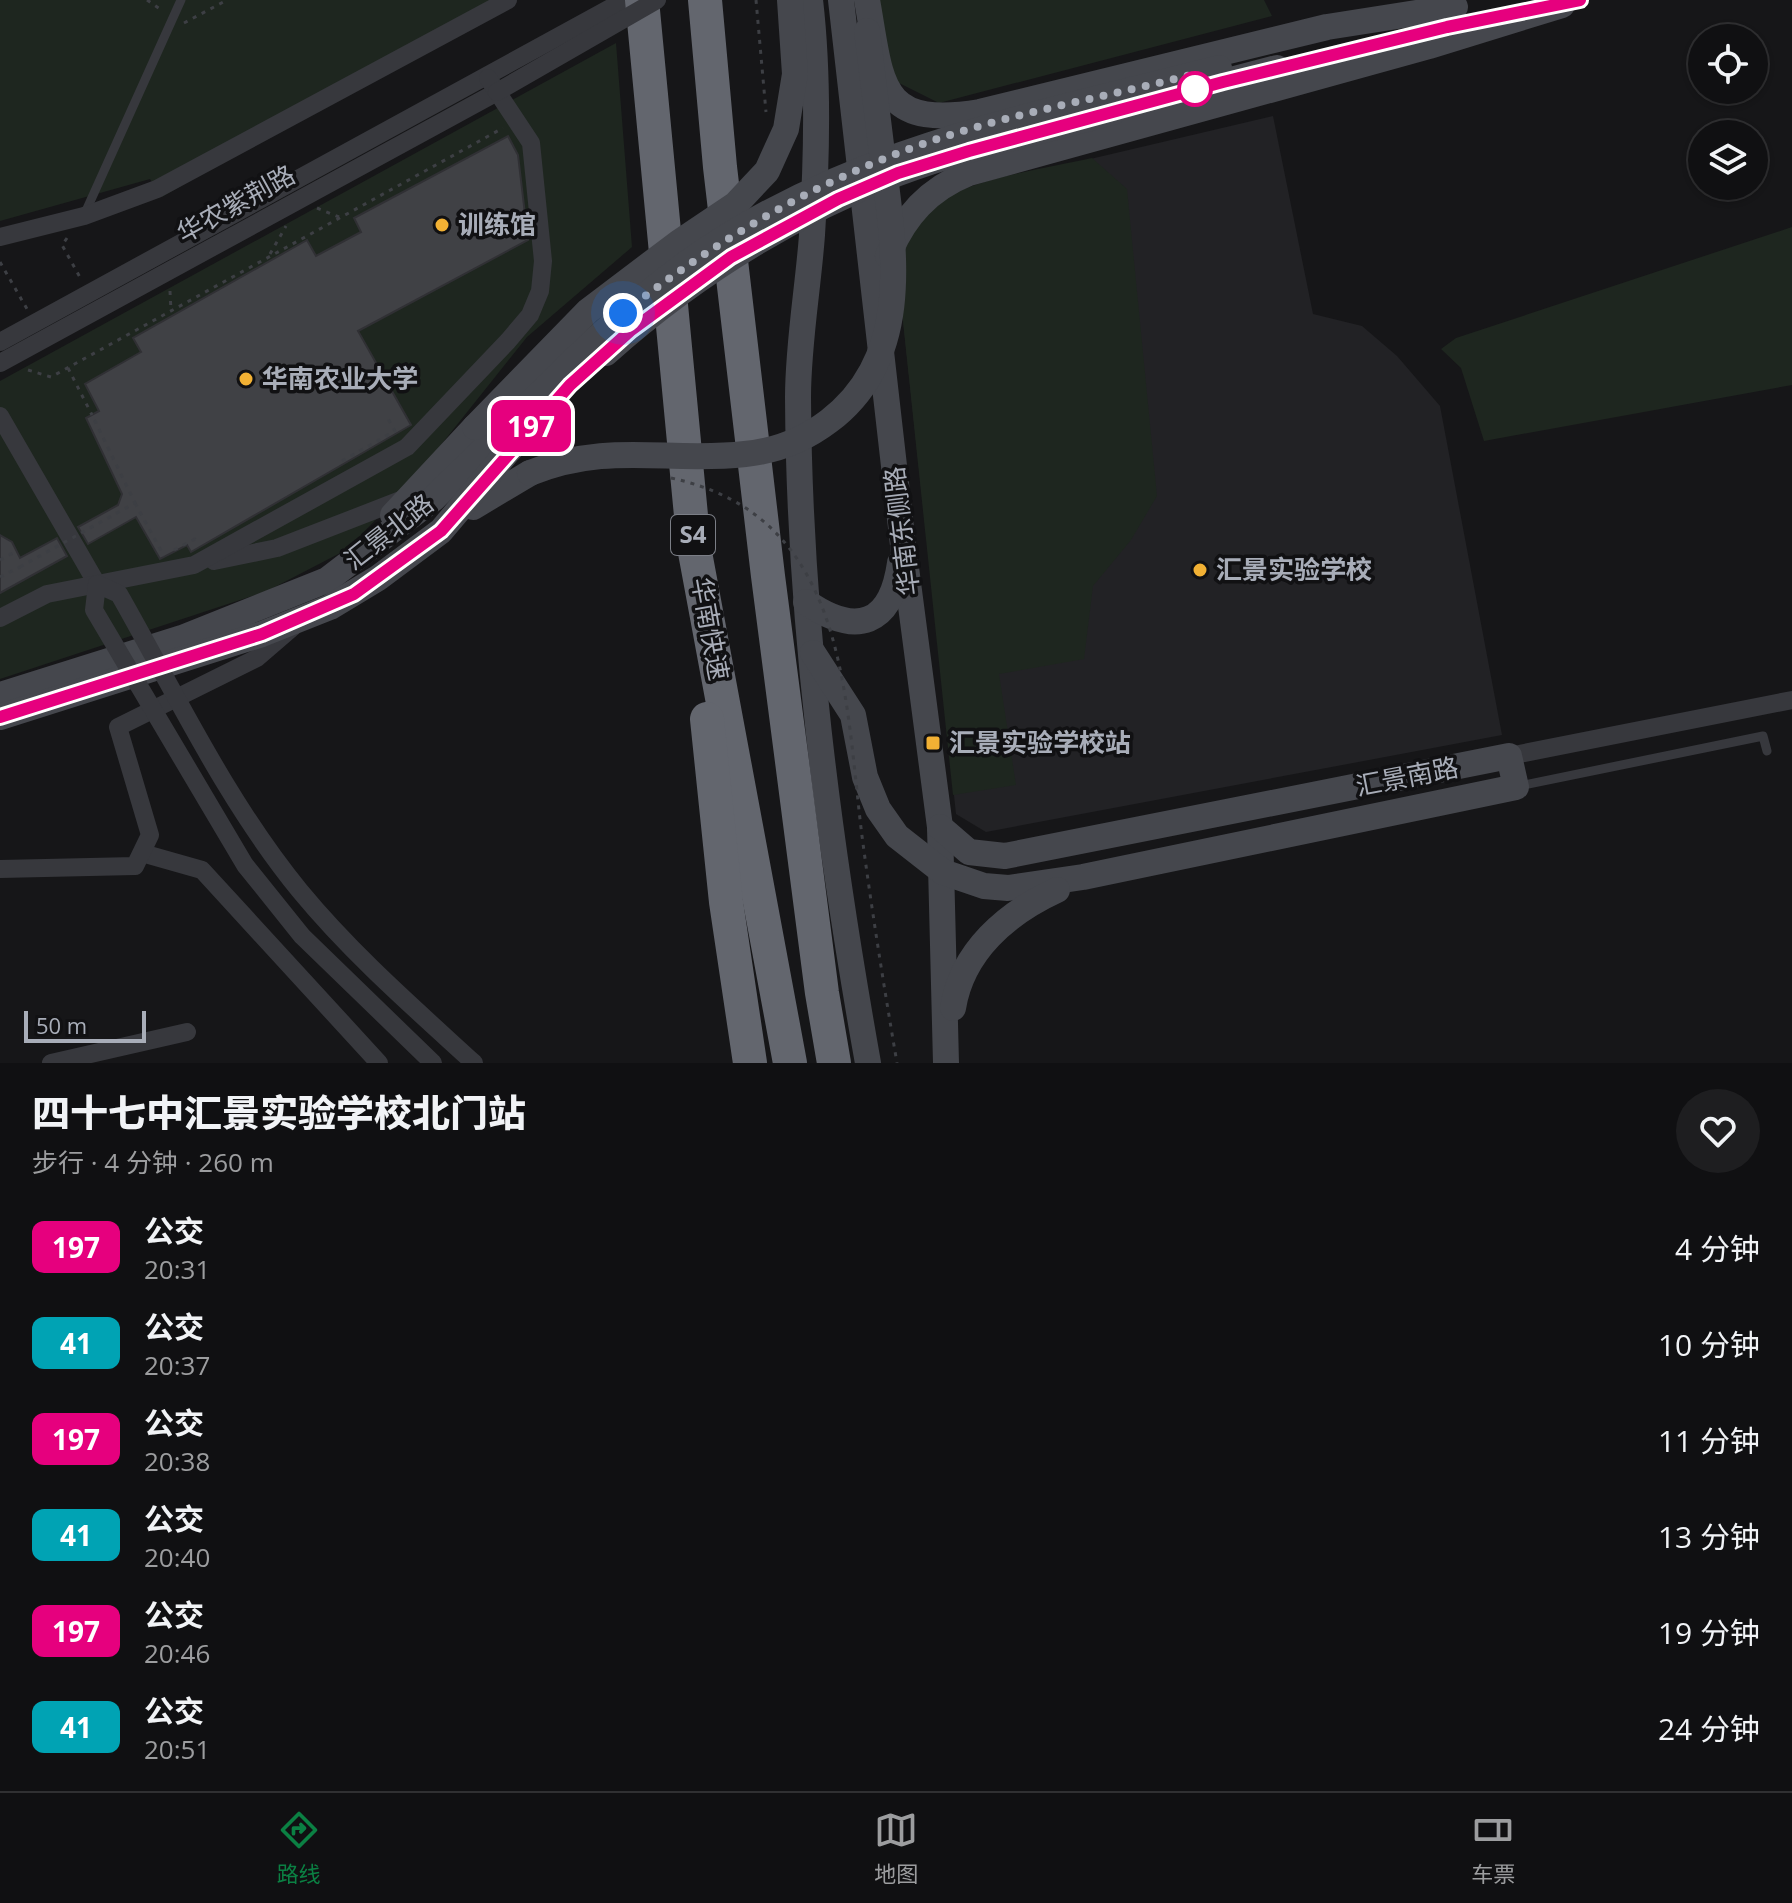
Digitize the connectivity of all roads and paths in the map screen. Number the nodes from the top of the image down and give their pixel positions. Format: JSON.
{"nodes":[{"id":1,"x":181,"y":0,"type":"edge"},
{"id":2,"x":227,"y":0,"type":"edge"},
{"id":3,"x":508,"y":0,"type":"edge"},
{"id":4,"x":625,"y":0,"type":"edge"},
{"id":5,"x":632,"y":0,"type":"edge"},
{"id":6,"x":642,"y":0,"type":"edge"},
{"id":7,"x":657,"y":0,"type":"edge"},
{"id":8,"x":756,"y":0,"type":"edge"},
{"id":9,"x":790,"y":0,"type":"edge"},
{"id":10,"x":810,"y":0,"type":"edge"},
{"id":11,"x":841,"y":0,"type":"edge"},
{"id":12,"x":866,"y":0,"type":"edge"},
{"id":13,"x":1571,"y":2,"type":"edge"},
{"id":14,"x":1467,"y":3,"type":"edge"},
{"id":15,"x":707,"y":8,"type":"edge"},
{"id":16,"x":169,"y":32,"type":"junction"},
{"id":17,"x":1221,"y":75,"type":"junction"},
{"id":18,"x":493,"y":85,"type":"junction"},
{"id":19,"x":767,"y":120,"type":"dead end"},
{"id":20,"x":509,"y":125,"type":"dead end"},
{"id":21,"x":656,"y":171,"type":"junction"},
{"id":22,"x":309,"y":206,"type":"dead end"},
{"id":23,"x":292,"y":215,"type":"dead end"},
{"id":24,"x":84,"y":216,"type":"junction"},
{"id":25,"x":340,"y":218,"type":"junction"},
{"id":26,"x":0,"y":237,"type":"edge"},
{"id":27,"x":268,"y":258,"type":"junction"},
{"id":28,"x":0,"y":262,"type":"edge"},
{"id":29,"x":170,"y":281,"type":"dead end"},
{"id":30,"x":83,"y":283,"type":"dead end"},
{"id":31,"x":171,"y":311,"type":"junction"},
{"id":32,"x":29,"y":312,"type":"dead end"},
{"id":33,"x":879,"y":336,"type":"junction"},
{"id":34,"x":0,"y":342,"type":"edge"},
{"id":35,"x":0,"y":363,"type":"edge"},
{"id":36,"x":68,"y":368,"type":"junction"},
{"id":37,"x":28,"y":370,"type":"dead end"},
{"id":38,"x":386,"y":415,"type":"dead end"},
{"id":39,"x":0,"y":416,"type":"edge"},
{"id":40,"x":495,"y":436,"type":"junction"},
{"id":41,"x":343,"y":461,"type":"dead end"},
{"id":42,"x":660,"y":477,"type":"dead end"},
{"id":43,"x":409,"y":497,"type":"junction"},
{"id":44,"x":135,"y":503,"type":"junction"},
{"id":45,"x":441,"y":531,"type":"junction"},
{"id":46,"x":197,"y":544,"type":"dead end"},
{"id":47,"x":903,"y":545,"type":"junction"},
{"id":48,"x":694,"y":547,"type":"junction"},
{"id":49,"x":13,"y":553,"type":"dead end"},
{"id":50,"x":0,"y":560,"type":"edge"},
{"id":51,"x":354,"y":560,"type":"junction"},
{"id":52,"x":194,"y":565,"type":"junction"},
{"id":53,"x":0,"y":577,"type":"edge"},
{"id":54,"x":97,"y":584,"type":"junction"},
{"id":55,"x":806,"y":602,"type":"junction"},
{"id":56,"x":0,"y":618,"type":"edge"},
{"id":57,"x":303,"y":619,"type":"junction"},
{"id":58,"x":813,"y":653,"type":"junction"},
{"id":59,"x":0,"y":695,"type":"edge"},
{"id":60,"x":1791,"y":703,"type":"edge"},
{"id":61,"x":0,"y":717,"type":"edge"},
{"id":62,"x":1767,"y":751,"type":"dead end"},
{"id":63,"x":1509,"y":756,"type":"junction"},
{"id":64,"x":1516,"y":787,"type":"junction"},
{"id":65,"x":940,"y":827,"type":"junction"},
{"id":66,"x":142,"y":853,"type":"junction"},
{"id":67,"x":0,"y":869,"type":"edge"},
{"id":68,"x":943,"y":872,"type":"junction"},
{"id":69,"x":1083,"y":877,"type":"junction"},
{"id":70,"x":187,"y":1032,"type":"dead end"},
{"id":71,"x":945,"y":1057,"type":"edge"},
{"id":72,"x":51,"y":1063,"type":"edge"},
{"id":73,"x":379,"y":1063,"type":"edge"},
{"id":74,"x":433,"y":1063,"type":"edge"},
{"id":75,"x":474,"y":1063,"type":"edge"},
{"id":76,"x":750,"y":1063,"type":"edge"},
{"id":77,"x":790,"y":1063,"type":"edge"},
{"id":78,"x":834,"y":1063,"type":"edge"},
{"id":79,"x":868,"y":1063,"type":"edge"},
{"id":80,"x":897,"y":1063,"type":"edge"}],
"edges":[{"from":1,"to":16,"type":"lane"},
{"from":2,"to":16,"type":"path"},
{"from":3,"to":24,"type":"street"},
{"from":4,"to":18,"type":"street"},
{"from":5,"to":21,"type":"highway"},
{"from":6,"to":21,"type":"highway","name":"华南快速","number":"S4"},
{"from":7,"to":18,"type":"street","bridge":true},
{"from":8,"to":19,"type":"path"},
{"from":9,"to":40,"type":"street","bridge":true},
{"from":10,"to":55,"type":"street"},
{"from":11,"to":33,"type":"street","name":"华南东侧路"},
{"from":12,"to":14,"type":"street"},
{"from":12,"to":45,"type":"street","bridge":true},
{"from":13,"to":17,"type":"street","name":"汇景北路"},
{"from":13,"to":33,"type":"street"},
{"from":14,"to":17,"type":"street","name":"汇景北路"},
{"from":15,"to":78,"type":"highway"},
{"from":16,"to":24,"type":"lane"},
{"from":17,"to":40,"type":"street","name":"汇景北路","bridge":true},
{"from":18,"to":34,"type":"street","name":"华农紫荆路"},
{"from":18,"to":35,"type":"street","name":"华农紫荆路"},
{"from":18,"to":52,"type":"street"},
{"from":20,"to":25,"type":"path"},
{"from":21,"to":48,"type":"highway","name":"华南快速","number":"S4"},
{"from":22,"to":25,"type":"path"},
{"from":23,"to":27,"type":"path"},
{"from":24,"to":26,"type":"street"},
{"from":24,"to":30,"type":"path"},
{"from":25,"to":27,"type":"path"},
{"from":27,"to":31,"type":"path"},
{"from":28,"to":32,"type":"path"},
{"from":29,"to":31,"type":"path"},
{"from":31,"to":36,"type":"path"},
{"from":33,"to":47,"type":"street","name":"华南东侧路"},
{"from":36,"to":37,"type":"path"},
{"from":36,"to":44,"type":"path","bridge":true},
{"from":38,"to":41,"type":"path"},
{"from":39,"to":54,"type":"street"},
{"from":40,"to":43,"type":"street"},
{"from":40,"to":45,"type":"street","name":"汇景北路"},
{"from":40,"to":51,"type":"street","name":"汇景北路"},
{"from":42,"to":80,"type":"path","bridge":true},
{"from":43,"to":51,"type":"street"},
{"from":43,"to":52,"type":"street"},
{"from":44,"to":46,"type":"path"},
{"from":44,"to":53,"type":"path","bridge":true},
{"from":45,"to":57,"type":"street","name":"汇景北路"},
{"from":47,"to":55,"type":"street"},
{"from":47,"to":65,"type":"street","name":"华南东侧路"},
{"from":48,"to":76,"type":"highway"},
{"from":48,"to":77,"type":"highway","name":"华南快速","number":"S4"},
{"from":49,"to":50,"type":"path"},
{"from":51,"to":59,"type":"street","name":"汇景北路"},
{"from":52,"to":54,"type":"street"},
{"from":54,"to":56,"type":"street"},
{"from":54,"to":74,"type":"street","bridge":true},
{"from":54,"to":75,"type":"street","bridge":true},
{"from":55,"to":58,"type":"street"},
{"from":57,"to":61,"type":"street","name":"汇景北路"},
{"from":57,"to":66,"type":"street"},
{"from":58,"to":68,"type":"street"},
{"from":58,"to":79,"type":"street"},
{"from":60,"to":63,"type":"street","name":"汇景南路"},
{"from":62,"to":64,"type":"lane"},
{"from":63,"to":64,"type":"street"},
{"from":63,"to":65,"type":"street","name":"汇景南路"},
{"from":64,"to":69,"type":"street","name":"汇景南路"},
{"from":65,"to":68,"type":"street","name":"华南东侧路"},
{"from":66,"to":67,"type":"street"},
{"from":66,"to":73,"type":"street"},
{"from":68,"to":69,"type":"street"},
{"from":68,"to":71,"type":"street","name":"华南东侧路"},
{"from":69,"to":71,"type":"street"},
{"from":70,"to":72,"type":"street"}]}
